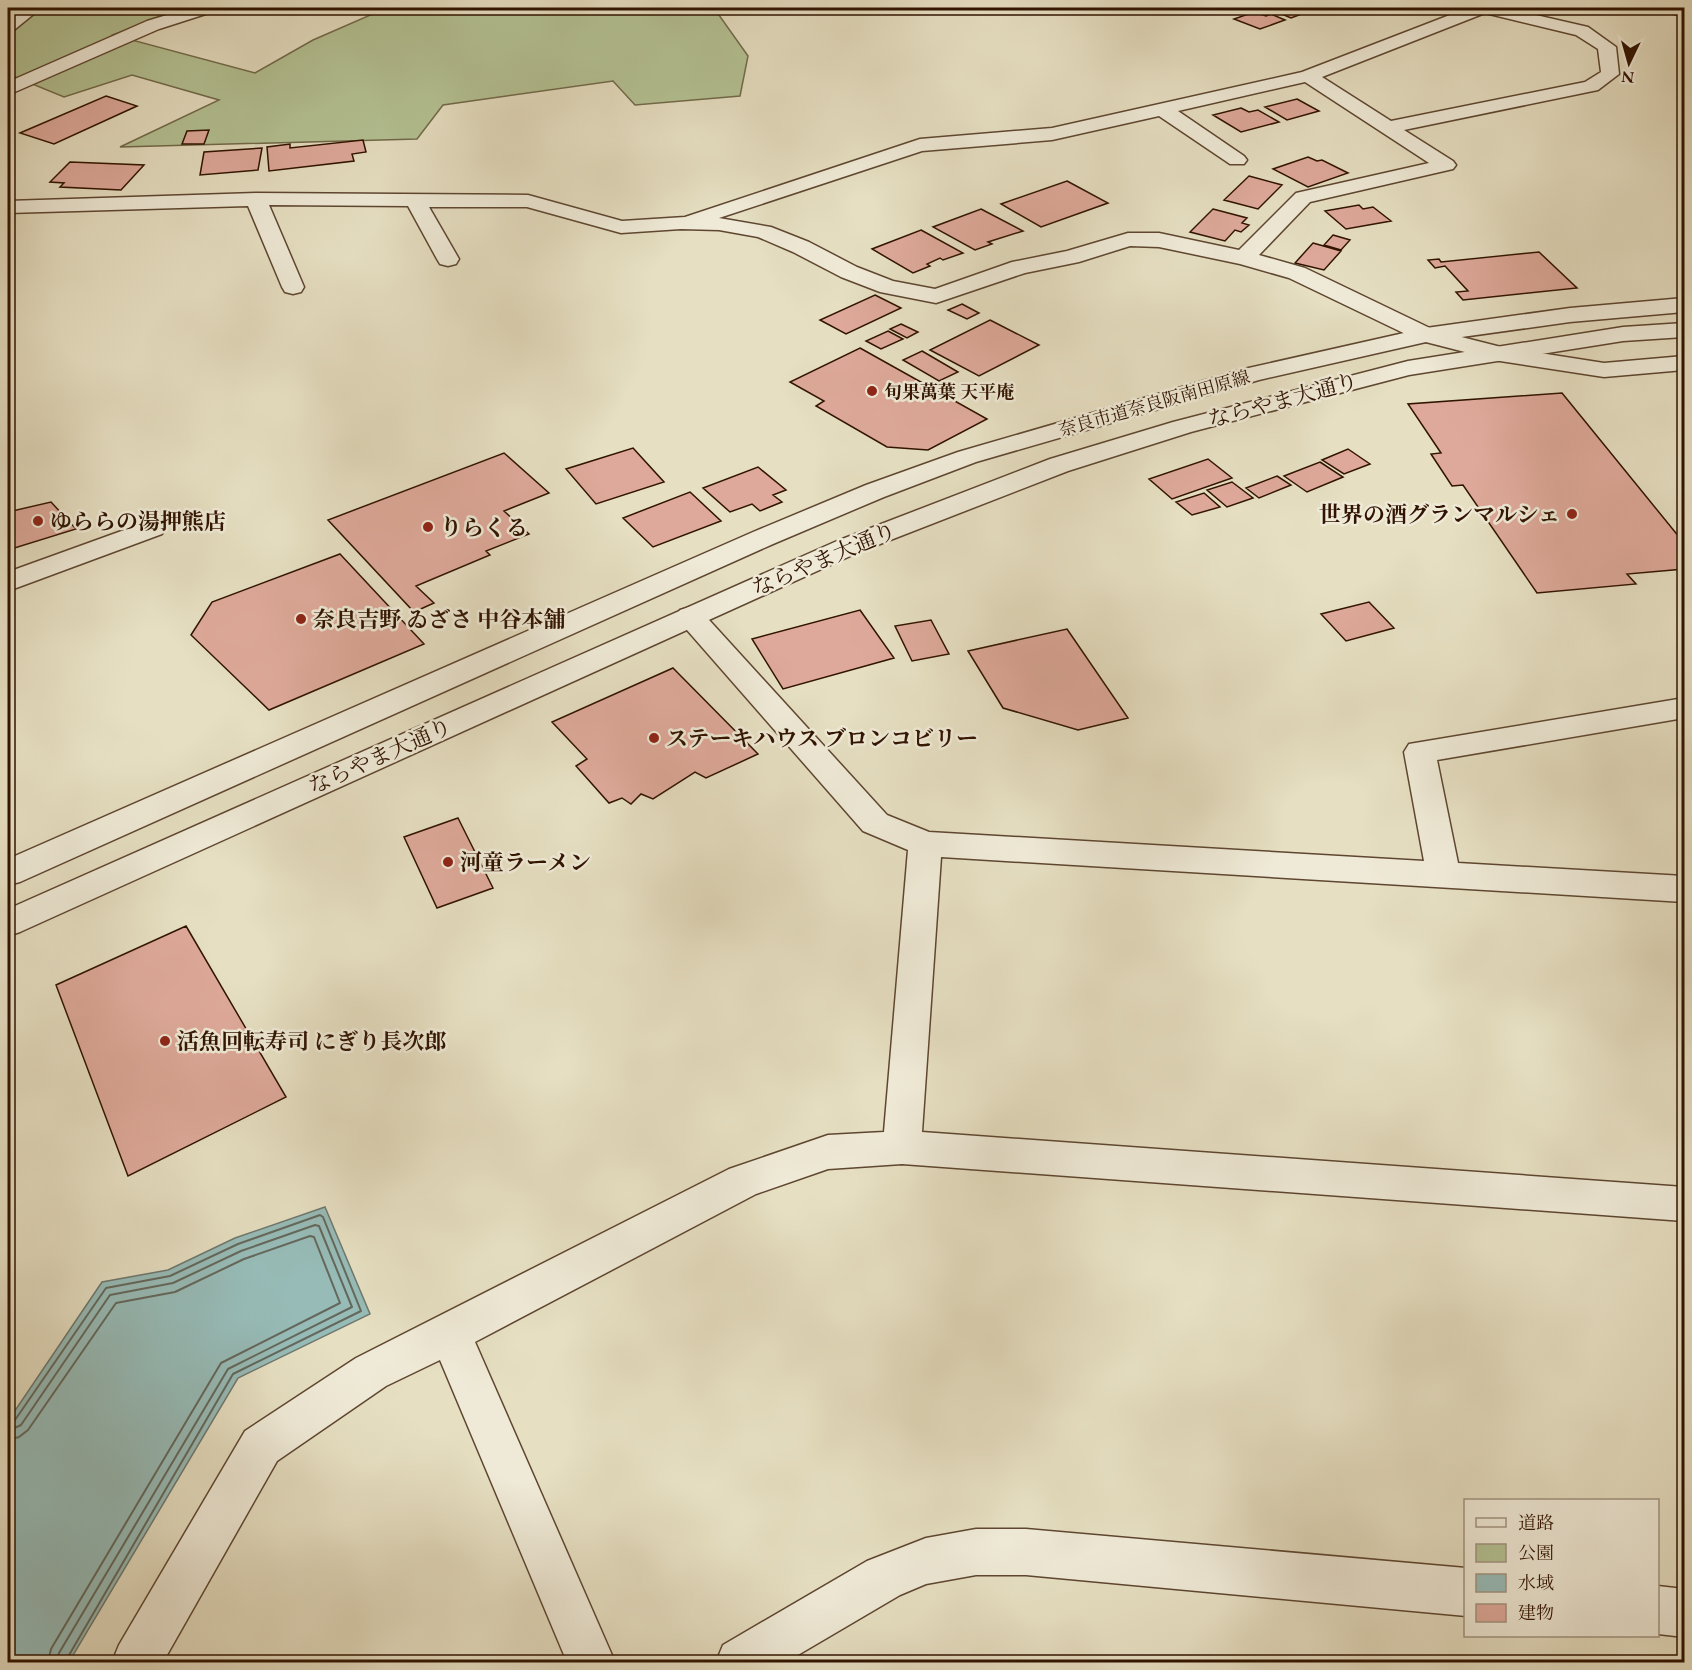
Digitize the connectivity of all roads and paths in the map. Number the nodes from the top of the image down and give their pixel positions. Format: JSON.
{"nodes":[{"id":1,"x":32,"y":8,"type":"edge"},
{"id":2,"x":206,"y":8,"type":"edge"},
{"id":3,"x":1482,"y":8,"type":"edge"},
{"id":4,"x":1487,"y":8,"type":"edge"},
{"id":5,"x":1671,"y":8,"type":"edge"},
{"id":6,"x":1684,"y":11,"type":"edge"},
{"id":7,"x":8,"y":26,"type":"edge"},
{"id":8,"x":1308,"y":76,"type":"junction"},
{"id":9,"x":8,"y":89,"type":"edge"},
{"id":10,"x":1162,"y":110,"type":"junction"},
{"id":11,"x":1388,"y":127,"type":"junction"},
{"id":12,"x":1237,"y":160,"type":"dead end"},
{"id":13,"x":256,"y":199,"type":"junction"},
{"id":14,"x":414,"y":200,"type":"junction"},
{"id":15,"x":8,"y":207,"type":"edge"},
{"id":16,"x":681,"y":223,"type":"junction"},
{"id":17,"x":448,"y":258,"type":"dead end"},
{"id":18,"x":1244,"y":258,"type":"junction"},
{"id":19,"x":293,"y":287,"type":"dead end"},
{"id":20,"x":1684,"y":305,"type":"edge"},
{"id":21,"x":1684,"y":330,"type":"edge"},
{"id":22,"x":1426,"y":335,"type":"junction"},
{"id":23,"x":1500,"y":354,"type":"junction"},
{"id":24,"x":1684,"y":363,"type":"edge"},
{"id":25,"x":152,"y":528,"type":"dead end"},
{"id":26,"x":8,"y":582,"type":"edge"},
{"id":27,"x":648,"y":589,"type":"joint"},
{"id":28,"x":690,"y":616,"type":"junction"},
{"id":29,"x":1684,"y":708,"type":"edge"},
{"id":30,"x":925,"y":844,"type":"junction"},
{"id":31,"x":8,"y":873,"type":"edge"},
{"id":32,"x":1443,"y":873,"type":"junction"},
{"id":33,"x":1684,"y":889,"type":"edge"},
{"id":34,"x":8,"y":923,"type":"edge"},
{"id":35,"x":902,"y":1147,"type":"junction"},
{"id":36,"x":1684,"y":1204,"type":"edge"},
{"id":37,"x":450,"y":1333,"type":"junction"},
{"id":38,"x":1464,"y":1592,"type":"edge"},
{"id":39,"x":1659,"y":1610,"type":"edge"},
{"id":40,"x":1684,"y":1613,"type":"edge"},
{"id":41,"x":136,"y":1662,"type":"edge"},
{"id":42,"x":591,"y":1662,"type":"edge"},
{"id":43,"x":740,"y":1662,"type":"edge"}],
"edges":[{"from":1,"to":7,"type":"street"},
{"from":2,"to":9,"type":"street"},
{"from":3,"to":8,"type":"street"},
{"from":4,"to":11,"type":"street"},
{"from":5,"to":6,"type":"street"},
{"from":8,"to":10,"type":"street"},
{"from":8,"to":11,"type":"street"},
{"from":10,"to":12,"type":"street"},
{"from":10,"to":16,"type":"street"},
{"from":11,"to":18,"type":"street"},
{"from":13,"to":14,"type":"street"},
{"from":13,"to":15,"type":"street"},
{"from":13,"to":19,"type":"street"},
{"from":14,"to":16,"type":"street"},
{"from":14,"to":17,"type":"street"},
{"from":16,"to":18,"type":"street"},
{"from":18,"to":22,"type":"street"},
{"from":20,"to":22,"type":"street","name":"奈良市道奈良阪南田原線"},
{"from":21,"to":23,"type":"street","name":"ならやま大通り"},
{"from":22,"to":23,"type":"street"},
{"from":22,"to":27,"type":"street","name":"奈良市道奈良阪南田原線"},
{"from":23,"to":24,"type":"street"},
{"from":23,"to":28,"type":"street","name":"ならやま大通り"},
{"from":25,"to":26,"type":"street"},
{"from":27,"to":31,"type":"street","name":"ならやま大通り"},
{"from":28,"to":30,"type":"street"},
{"from":28,"to":34,"type":"street","name":"ならやま大通り"},
{"from":29,"to":32,"type":"street"},
{"from":30,"to":32,"type":"street"},
{"from":30,"to":35,"type":"street"},
{"from":32,"to":33,"type":"street"},
{"from":35,"to":36,"type":"street"},
{"from":35,"to":37,"type":"street"},
{"from":37,"to":41,"type":"street"},
{"from":37,"to":42,"type":"street"},
{"from":38,"to":43,"type":"street"},
{"from":39,"to":40,"type":"street"}]}
